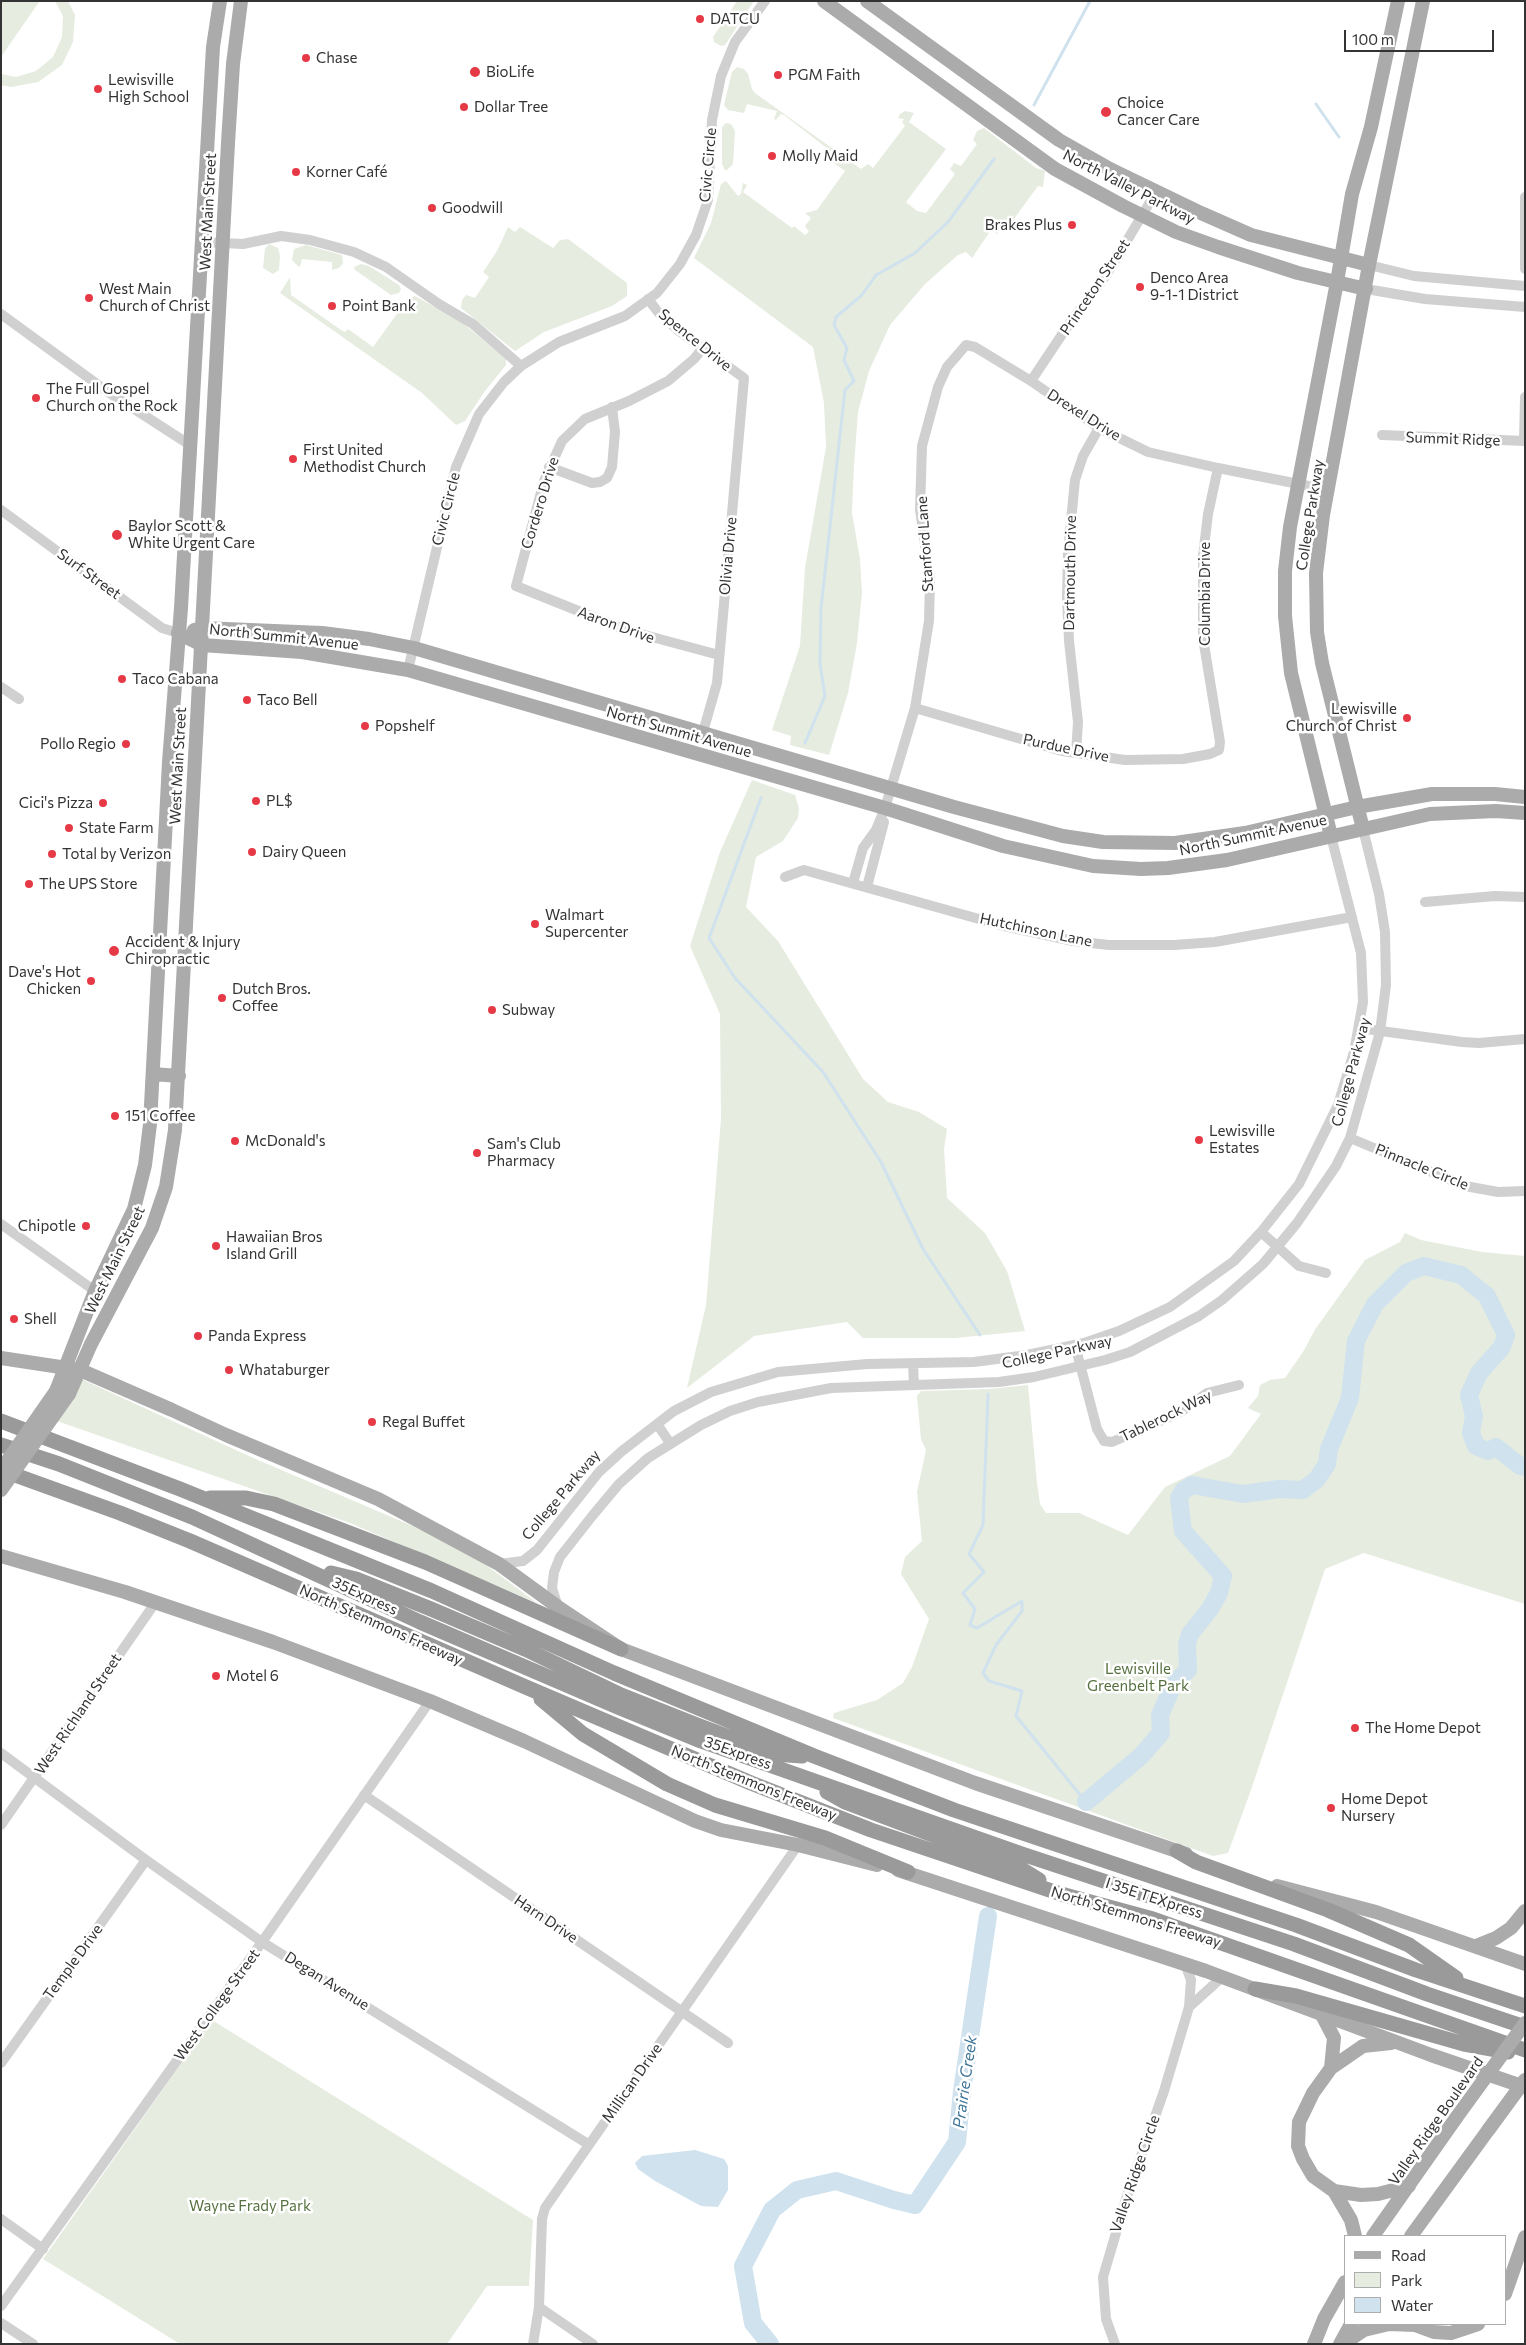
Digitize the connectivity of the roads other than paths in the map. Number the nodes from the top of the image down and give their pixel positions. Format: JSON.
{"nodes":[{"id":1,"x":220,"y":1,"type":"edge"},
{"id":2,"x":241,"y":1,"type":"edge"},
{"id":3,"x":765,"y":1,"type":"edge"},
{"id":4,"x":824,"y":1,"type":"edge"},
{"id":5,"x":868,"y":1,"type":"edge"},
{"id":6,"x":1398,"y":1,"type":"edge"},
{"id":7,"x":1423,"y":1,"type":"edge"},
{"id":8,"x":1156,"y":192,"type":"junction"},
{"id":9,"x":1525,"y":198,"type":"edge"},
{"id":10,"x":1142,"y":215,"type":"junction"},
{"id":11,"x":202,"y":242,"type":"junction"},
{"id":12,"x":223,"y":243,"type":"junction"},
{"id":13,"x":1341,"y":258,"type":"junction"},
{"id":14,"x":1369,"y":265,"type":"junction"},
{"id":15,"x":1525,"y":269,"type":"edge"},
{"id":16,"x":1337,"y":282,"type":"junction"},
{"id":17,"x":1525,"y":286,"type":"edge"},
{"id":18,"x":1366,"y":289,"type":"junction"},
{"id":19,"x":648,"y":299,"type":"junction"},
{"id":20,"x":1525,"y":307,"type":"edge"},
{"id":21,"x":1,"y":314,"type":"edge"},
{"id":22,"x":966,"y":345,"type":"joint"},
{"id":23,"x":703,"y":348,"type":"junction"},
{"id":24,"x":521,"y":366,"type":"junction"},
{"id":25,"x":744,"y":378,"type":"joint"},
{"id":26,"x":1032,"y":381,"type":"junction"},
{"id":27,"x":1525,"y":397,"type":"edge"},
{"id":28,"x":612,"y":407,"type":"junction"},
{"id":29,"x":1100,"y":428,"type":"junction"},
{"id":30,"x":1382,"y":435,"type":"dead end"},
{"id":31,"x":1524,"y":441,"type":"edge"},
{"id":32,"x":190,"y":445,"type":"junction"},
{"id":33,"x":549,"y":467,"type":"junction"},
{"id":34,"x":1218,"y":468,"type":"junction"},
{"id":35,"x":1298,"y":485,"type":"junction"},
{"id":36,"x":1329,"y":490,"type":"junction"},
{"id":37,"x":1,"y":510,"type":"edge"},
{"id":38,"x":516,"y":586,"type":"joint"},
{"id":39,"x":202,"y":628,"type":"junction"},
{"id":40,"x":178,"y":634,"type":"junction"},
{"id":41,"x":202,"y":645,"type":"junction"},
{"id":42,"x":414,"y":648,"type":"junction"},
{"id":43,"x":719,"y":655,"type":"junction"},
{"id":44,"x":408,"y":670,"type":"junction"},
{"id":45,"x":1,"y":687,"type":"edge"},
{"id":46,"x":18,"y":700,"type":"dead end"},
{"id":47,"x":915,"y":708,"type":"junction"},
{"id":48,"x":703,"y":732,"type":"junction"},
{"id":49,"x":1219,"y":750,"type":"joint"},
{"id":50,"x":1076,"y":753,"type":"junction"},
{"id":51,"x":709,"y":759,"type":"junction"},
{"id":52,"x":891,"y":788,"type":"junction"},
{"id":53,"x":1525,"y":797,"type":"edge"},
{"id":54,"x":1357,"y":807,"type":"junction"},
{"id":55,"x":885,"y":808,"type":"junction"},
{"id":56,"x":1525,"y":813,"type":"edge"},
{"id":57,"x":1326,"y":814,"type":"junction"},
{"id":58,"x":1363,"y":828,"type":"junction"},
{"id":59,"x":1331,"y":836,"type":"junction"},
{"id":60,"x":786,"y":877,"type":"dead end"},
{"id":61,"x":853,"y":883,"type":"junction"},
{"id":62,"x":867,"y":887,"type":"junction"},
{"id":63,"x":1525,"y":897,"type":"edge"},
{"id":64,"x":1425,"y":902,"type":"dead end"},
{"id":65,"x":1352,"y":917,"type":"junction"},
{"id":66,"x":1359,"y":1028,"type":"junction"},
{"id":67,"x":1380,"y":1032,"type":"junction"},
{"id":68,"x":1525,"y":1039,"type":"edge"},
{"id":69,"x":153,"y":1074,"type":"junction"},
{"id":70,"x":179,"y":1076,"type":"junction"},
{"id":71,"x":1350,"y":1138,"type":"junction"},
{"id":72,"x":1525,"y":1191,"type":"edge"},
{"id":73,"x":1,"y":1224,"type":"edge"},
{"id":74,"x":1261,"y":1232,"type":"junction"},
{"id":75,"x":1278,"y":1248,"type":"junction"},
{"id":76,"x":1326,"y":1273,"type":"dead end"},
{"id":77,"x":94,"y":1291,"type":"junction"},
{"id":78,"x":91,"y":1344,"type":"junction"},
{"id":79,"x":1074,"y":1345,"type":"junction"},
{"id":80,"x":1,"y":1358,"type":"edge"},
{"id":81,"x":913,"y":1364,"type":"junction"},
{"id":82,"x":1082,"y":1367,"type":"junction"},
{"id":83,"x":73,"y":1369,"type":"junction"},
{"id":84,"x":110,"y":1383,"type":"junction"},
{"id":85,"x":914,"y":1385,"type":"junction"},
{"id":86,"x":1239,"y":1385,"type":"dead end"},
{"id":87,"x":63,"y":1393,"type":"junction"},
{"id":88,"x":1,"y":1421,"type":"edge"},
{"id":89,"x":656,"y":1424,"type":"junction"},
{"id":90,"x":670,"y":1443,"type":"junction"},
{"id":91,"x":1,"y":1445,"type":"edge"},
{"id":92,"x":1,"y":1470,"type":"edge"},
{"id":93,"x":1,"y":1490,"type":"edge"},
{"id":94,"x":201,"y":1498,"type":"junction"},
{"id":95,"x":1,"y":1556,"type":"edge"},
{"id":96,"x":291,"y":1562,"type":"junction"},
{"id":97,"x":499,"y":1564,"type":"junction"},
{"id":98,"x":155,"y":1603,"type":"junction"},
{"id":99,"x":558,"y":1607,"type":"junction"},
{"id":100,"x":621,"y":1649,"type":"junction"},
{"id":101,"x":528,"y":1688,"type":"junction"},
{"id":102,"x":430,"y":1702,"type":"junction"},
{"id":103,"x":1,"y":1753,"type":"edge"},
{"id":104,"x":814,"y":1756,"type":"junction"},
{"id":105,"x":784,"y":1770,"type":"junction"},
{"id":106,"x":35,"y":1778,"type":"junction"},
{"id":107,"x":364,"y":1795,"type":"junction"},
{"id":108,"x":1,"y":1825,"type":"edge"},
{"id":109,"x":798,"y":1845,"type":"junction"},
{"id":110,"x":1177,"y":1850,"type":"junction"},
{"id":111,"x":146,"y":1860,"type":"junction"},
{"id":112,"x":908,"y":1872,"type":"junction"},
{"id":113,"x":1061,"y":1894,"type":"junction"},
{"id":114,"x":1525,"y":1911,"type":"edge"},
{"id":115,"x":262,"y":1942,"type":"junction"},
{"id":116,"x":1476,"y":1946,"type":"junction"},
{"id":117,"x":1185,"y":1964,"type":"junction"},
{"id":118,"x":1525,"y":1964,"type":"edge"},
{"id":119,"x":1226,"y":1978,"type":"junction"},
{"id":120,"x":1470,"y":1988,"type":"junction"},
{"id":121,"x":1255,"y":1989,"type":"junction"},
{"id":122,"x":1525,"y":2006,"type":"edge"},
{"id":123,"x":1189,"y":2007,"type":"junction"},
{"id":124,"x":683,"y":2012,"type":"junction"},
{"id":125,"x":1321,"y":2013,"type":"junction"},
{"id":126,"x":1525,"y":2025,"type":"edge"},
{"id":127,"x":728,"y":2043,"type":"dead end"},
{"id":128,"x":1397,"y":2043,"type":"junction"},
{"id":129,"x":1525,"y":2050,"type":"edge"},
{"id":130,"x":1525,"y":2056,"type":"edge"},
{"id":131,"x":1,"y":2063,"type":"edge"},
{"id":132,"x":1331,"y":2068,"type":"junction"},
{"id":133,"x":1525,"y":2080,"type":"edge"},
{"id":134,"x":1525,"y":2087,"type":"edge"},
{"id":135,"x":588,"y":2144,"type":"junction"},
{"id":136,"x":1409,"y":2186,"type":"junction"},
{"id":137,"x":1334,"y":2191,"type":"junction"},
{"id":138,"x":1,"y":2219,"type":"edge"},
{"id":139,"x":1355,"y":2235,"type":"edge"},
{"id":140,"x":1374,"y":2235,"type":"edge"},
{"id":141,"x":1412,"y":2235,"type":"edge"},
{"id":142,"x":1525,"y":2237,"type":"edge"},
{"id":143,"x":43,"y":2249,"type":"junction"},
{"id":144,"x":1344,"y":2284,"type":"edge"},
{"id":145,"x":1506,"y":2291,"type":"edge"},
{"id":146,"x":1,"y":2306,"type":"edge"},
{"id":147,"x":539,"y":2307,"type":"junction"},
{"id":148,"x":1,"y":2323,"type":"edge"},
{"id":149,"x":1350,"y":2325,"type":"edge"},
{"id":150,"x":1384,"y":2325,"type":"edge"},
{"id":151,"x":1417,"y":2325,"type":"edge"},
{"id":152,"x":1475,"y":2325,"type":"edge"},
{"id":153,"x":33,"y":2344,"type":"edge"},
{"id":154,"x":533,"y":2344,"type":"edge"},
{"id":155,"x":593,"y":2344,"type":"edge"},
{"id":156,"x":1114,"y":2344,"type":"edge"},
{"id":157,"x":1314,"y":2344,"type":"edge"},
{"id":158,"x":1341,"y":2344,"type":"edge"}],
"edges":[{"from":1,"to":11,"type":"main road","name":"West Main Street"},
{"from":2,"to":12,"type":"main road","name":"West Main Street"},
{"from":3,"to":19,"type":"street","name":"Civic Circle"},
{"from":4,"to":10,"type":"main road","name":"North Valley Parkway"},
{"from":5,"to":8,"type":"main road","name":"North Valley Parkway"},
{"from":6,"to":13,"type":"main road","name":"College Parkway"},
{"from":7,"to":14,"type":"main road","name":"College Parkway"},
{"from":8,"to":10,"type":"street","name":"Princeton Street"},
{"from":8,"to":13,"type":"main road","name":"North Valley Parkway"},
{"from":9,"to":15,"type":"street"},
{"from":10,"to":16,"type":"main road","name":"North Valley Parkway"},
{"from":10,"to":26,"type":"street","name":"Princeton Street"},
{"from":11,"to":12,"type":"street"},
{"from":11,"to":32,"type":"main road","name":"West Main Street"},
{"from":12,"to":24,"type":"street"},
{"from":12,"to":39,"type":"main road","name":"West Main Street"},
{"from":13,"to":14,"type":"main road","name":"North Valley Parkway"},
{"from":13,"to":16,"type":"main road","name":"College Parkway"},
{"from":14,"to":17,"type":"street","name":"North Valley Parkway"},
{"from":14,"to":18,"type":"main road","name":"College Parkway"},
{"from":16,"to":18,"type":"main road","name":"North Valley Parkway"},
{"from":16,"to":35,"type":"main road","name":"College Parkway"},
{"from":18,"to":20,"type":"street","name":"North Valley Parkway"},
{"from":18,"to":36,"type":"main road","name":"College Parkway"},
{"from":19,"to":23,"type":"street","name":"Spence Drive"},
{"from":19,"to":24,"type":"street","name":"Civic Circle"},
{"from":21,"to":32,"type":"street"},
{"from":22,"to":26,"type":"street","name":"Drexel Drive"},
{"from":22,"to":47,"type":"street","name":"Stanford Lane"},
{"from":23,"to":25,"type":"street","name":"Spence Drive"},
{"from":23,"to":28,"type":"street","name":"Cordero Drive"},
{"from":24,"to":42,"type":"street","name":"Civic Circle"},
{"from":25,"to":43,"type":"street","name":"Olivia Drive"},
{"from":26,"to":29,"type":"street","name":"Drexel Drive"},
{"from":27,"to":31,"type":"street"},
{"from":28,"to":33,"type":"street","name":"Cordero Drive"},
{"from":28,"to":33,"type":"street"},
{"from":29,"to":34,"type":"street","name":"Drexel Drive"},
{"from":29,"to":50,"type":"street","name":"Dartmouth Drive"},
{"from":30,"to":31,"type":"street","name":"Summit Ridge"},
{"from":32,"to":40,"type":"main road","name":"West Main Street"},
{"from":33,"to":38,"type":"street","name":"Cordero Drive"},
{"from":34,"to":35,"type":"street","name":"Drexel Drive"},
{"from":34,"to":49,"type":"street","name":"Columbia Drive"},
{"from":35,"to":36,"type":"street","name":"Drexel Drive"},
{"from":35,"to":57,"type":"main road","name":"College Parkway"},
{"from":36,"to":54,"type":"main road","name":"College Parkway"},
{"from":37,"to":40,"type":"street","name":"Surf Street"},
{"from":38,"to":43,"type":"street","name":"Aaron Drive"},
{"from":39,"to":40,"type":"main road","name":"North Summit Avenue"},
{"from":39,"to":41,"type":"main road","name":"West Main Street"},
{"from":39,"to":42,"type":"main road","name":"North Summit Avenue"},
{"from":40,"to":41,"type":"main road","name":"North Summit Avenue"},
{"from":40,"to":69,"type":"main road","name":"West Main Street"},
{"from":41,"to":44,"type":"main road","name":"North Summit Avenue"},
{"from":41,"to":70,"type":"main road","name":"West Main Street"},
{"from":42,"to":44,"type":"street","name":"Civic Circle"},
{"from":42,"to":48,"type":"main road","name":"North Summit Avenue"},
{"from":43,"to":48,"type":"street","name":"Olivia Drive"},
{"from":44,"to":51,"type":"main road","name":"North Summit Avenue"},
{"from":45,"to":46,"type":"street"},
{"from":47,"to":50,"type":"street","name":"Purdue Drive"},
{"from":47,"to":52,"type":"street","name":"Stanford Lane"},
{"from":48,"to":51,"type":"main road"},
{"from":48,"to":52,"type":"main road","name":"North Summit Avenue"},
{"from":49,"to":50,"type":"street","name":"Purdue Drive"},
{"from":51,"to":55,"type":"main road","name":"North Summit Avenue"},
{"from":52,"to":55,"type":"street","name":"Stanford Lane"},
{"from":52,"to":57,"type":"main road","name":"North Summit Avenue"},
{"from":53,"to":54,"type":"main road","name":"North Summit Avenue"},
{"from":54,"to":57,"type":"main road","name":"North Summit Avenue"},
{"from":54,"to":58,"type":"main road","name":"College Parkway"},
{"from":55,"to":59,"type":"main road","name":"North Summit Avenue"},
{"from":55,"to":61,"type":"street","name":"Stanford Lane"},
{"from":55,"to":62,"type":"street","name":"Stanford Lane"},
{"from":56,"to":58,"type":"main road","name":"North Summit Avenue"},
{"from":57,"to":59,"type":"main road","name":"College Parkway"},
{"from":58,"to":59,"type":"main road","name":"North Summit Avenue"},
{"from":58,"to":67,"type":"street","name":"College Parkway"},
{"from":59,"to":65,"type":"street","name":"College Parkway"},
{"from":60,"to":61,"type":"street","name":"Hutchinson Lane"},
{"from":61,"to":62,"type":"street","name":"Hutchinson Lane"},
{"from":62,"to":65,"type":"street","name":"Hutchinson Lane"},
{"from":63,"to":64,"type":"street"},
{"from":65,"to":66,"type":"street","name":"College Parkway"},
{"from":66,"to":67,"type":"street"},
{"from":66,"to":74,"type":"street","name":"College Parkway"},
{"from":67,"to":68,"type":"street"},
{"from":67,"to":71,"type":"street","name":"College Parkway"},
{"from":69,"to":70,"type":"main road"},
{"from":69,"to":77,"type":"main road","name":"West Main Street"},
{"from":70,"to":78,"type":"main road","name":"West Main Street"},
{"from":71,"to":72,"type":"street","name":"Pinnacle Circle"},
{"from":71,"to":75,"type":"street","name":"College Parkway"},
{"from":73,"to":77,"type":"street"},
{"from":74,"to":75,"type":"street"},
{"from":74,"to":79,"type":"street","name":"College Parkway"},
{"from":75,"to":76,"type":"street"},
{"from":75,"to":82,"type":"street","name":"College Parkway"},
{"from":77,"to":83,"type":"main road","name":"West Main Street"},
{"from":78,"to":83,"type":"main road","name":"West Main Street"},
{"from":78,"to":84,"type":"main road"},
{"from":79,"to":81,"type":"street","name":"College Parkway"},
{"from":79,"to":82,"type":"street","name":"Tablerock Way"},
{"from":80,"to":83,"type":"main road"},
{"from":81,"to":85,"type":"street"},
{"from":81,"to":89,"type":"street","name":"College Parkway"},
{"from":82,"to":85,"type":"street","name":"College Parkway"},
{"from":82,"to":86,"type":"street","name":"Tablerock Way"},
{"from":83,"to":84,"type":"main road"},
{"from":83,"to":87,"type":"main road","name":"West Main Street"},
{"from":84,"to":97,"type":"main road"},
{"from":85,"to":90,"type":"street","name":"College Parkway"},
{"from":87,"to":92,"type":"main road","name":"West Main Street","bridge":true},
{"from":87,"to":93,"type":"main road","name":"West Main Street","bridge":true},
{"from":88,"to":94,"type":"highway"},
{"from":89,"to":90,"type":"street"},
{"from":89,"to":97,"type":"street","name":"College Parkway"},
{"from":90,"to":99,"type":"street","name":"College Parkway"},
{"from":91,"to":96,"type":"highway","name":"35Express"},
{"from":92,"to":101,"type":"highway","name":"North Stemmons Freeway"},
{"from":94,"to":100,"type":"highway"},
{"from":94,"to":104,"type":"highway"},
{"from":95,"to":98,"type":"main road","name":"North Stemmons Freeway"},
{"from":96,"to":104,"type":"highway"},
{"from":96,"to":105,"type":"highway","name":"35Express"},
{"from":97,"to":99,"type":"main road"},
{"from":98,"to":102,"type":"main road","name":"North Stemmons Freeway"},
{"from":98,"to":106,"type":"street","name":"West Richland Street"},
{"from":99,"to":100,"type":"main road"},
{"from":100,"to":110,"type":"main road"},
{"from":101,"to":112,"type":"highway"},
{"from":101,"to":113,"type":"highway","name":"North Stemmons Freeway"},
{"from":102,"to":107,"type":"street","name":"West College Street"},
{"from":102,"to":109,"type":"main road","name":"North Stemmons Freeway"},
{"from":103,"to":106,"type":"street","name":"Degan Avenue"},
{"from":104,"to":120,"type":"highway"},
{"from":105,"to":113,"type":"highway"},
{"from":105,"to":126,"type":"highway","name":"I 35E TEXpress"},
{"from":106,"to":108,"type":"street","name":"West Richland Street"},
{"from":106,"to":111,"type":"street","name":"Degan Avenue"},
{"from":107,"to":115,"type":"street","name":"West College Street"},
{"from":107,"to":124,"type":"street","name":"Harn Drive"},
{"from":109,"to":112,"type":"main road","name":"North Stemmons Freeway"},
{"from":109,"to":124,"type":"street","name":"Millican Drive"},
{"from":110,"to":116,"type":"main road"},
{"from":110,"to":120,"type":"highway"},
{"from":111,"to":115,"type":"street","name":"Degan Avenue"},
{"from":111,"to":131,"type":"street","name":"Temple Drive"},
{"from":112,"to":117,"type":"main road","name":"North Stemmons Freeway"},
{"from":113,"to":129,"type":"highway","name":"North Stemmons Freeway"},
{"from":114,"to":116,"type":"main road"},
{"from":115,"to":135,"type":"street","name":"Degan Avenue"},
{"from":115,"to":143,"type":"street","name":"West College Street"},
{"from":116,"to":118,"type":"main road"},
{"from":117,"to":119,"type":"main road","name":"North Stemmons Freeway"},
{"from":117,"to":123,"type":"street","name":"Valley Ridge Circle"},
{"from":119,"to":121,"type":"main road","name":"North Stemmons Freeway"},
{"from":119,"to":123,"type":"street","name":"Valley Ridge Circle"},
{"from":120,"to":122,"type":"highway"},
{"from":121,"to":125,"type":"main road","name":"North Stemmons Freeway"},
{"from":121,"to":130,"type":"highway"},
{"from":123,"to":156,"type":"street","name":"Valley Ridge Circle"},
{"from":124,"to":127,"type":"street","name":"Harn Drive"},
{"from":124,"to":135,"type":"street","name":"Millican Drive"},
{"from":125,"to":128,"type":"main road","name":"North Stemmons Freeway"},
{"from":125,"to":132,"type":"main road"},
{"from":126,"to":136,"type":"main road","name":"Valley Ridge Boulevard","bridge":true},
{"from":128,"to":132,"type":"main road"},
{"from":128,"to":134,"type":"main road","name":"North Stemmons Freeway"},
{"from":132,"to":137,"type":"main road"},
{"from":133,"to":141,"type":"main road","bridge":true},
{"from":135,"to":147,"type":"street","name":"Millican Drive"},
{"from":136,"to":137,"type":"main road"},
{"from":136,"to":140,"type":"main road","name":"Valley Ridge Boulevard"},
{"from":137,"to":139,"type":"main road"},
{"from":138,"to":143,"type":"street"},
{"from":142,"to":145,"type":"main road"},
{"from":143,"to":146,"type":"street","name":"West College Street"},
{"from":144,"to":157,"type":"main road"},
{"from":147,"to":154,"type":"street","name":"Millican Drive"},
{"from":147,"to":155,"type":"street"},
{"from":148,"to":153,"type":"street"},
{"from":149,"to":158,"type":"main road"},
{"from":150,"to":158,"type":"main road"},
{"from":151,"to":152,"type":"main road"}]}
